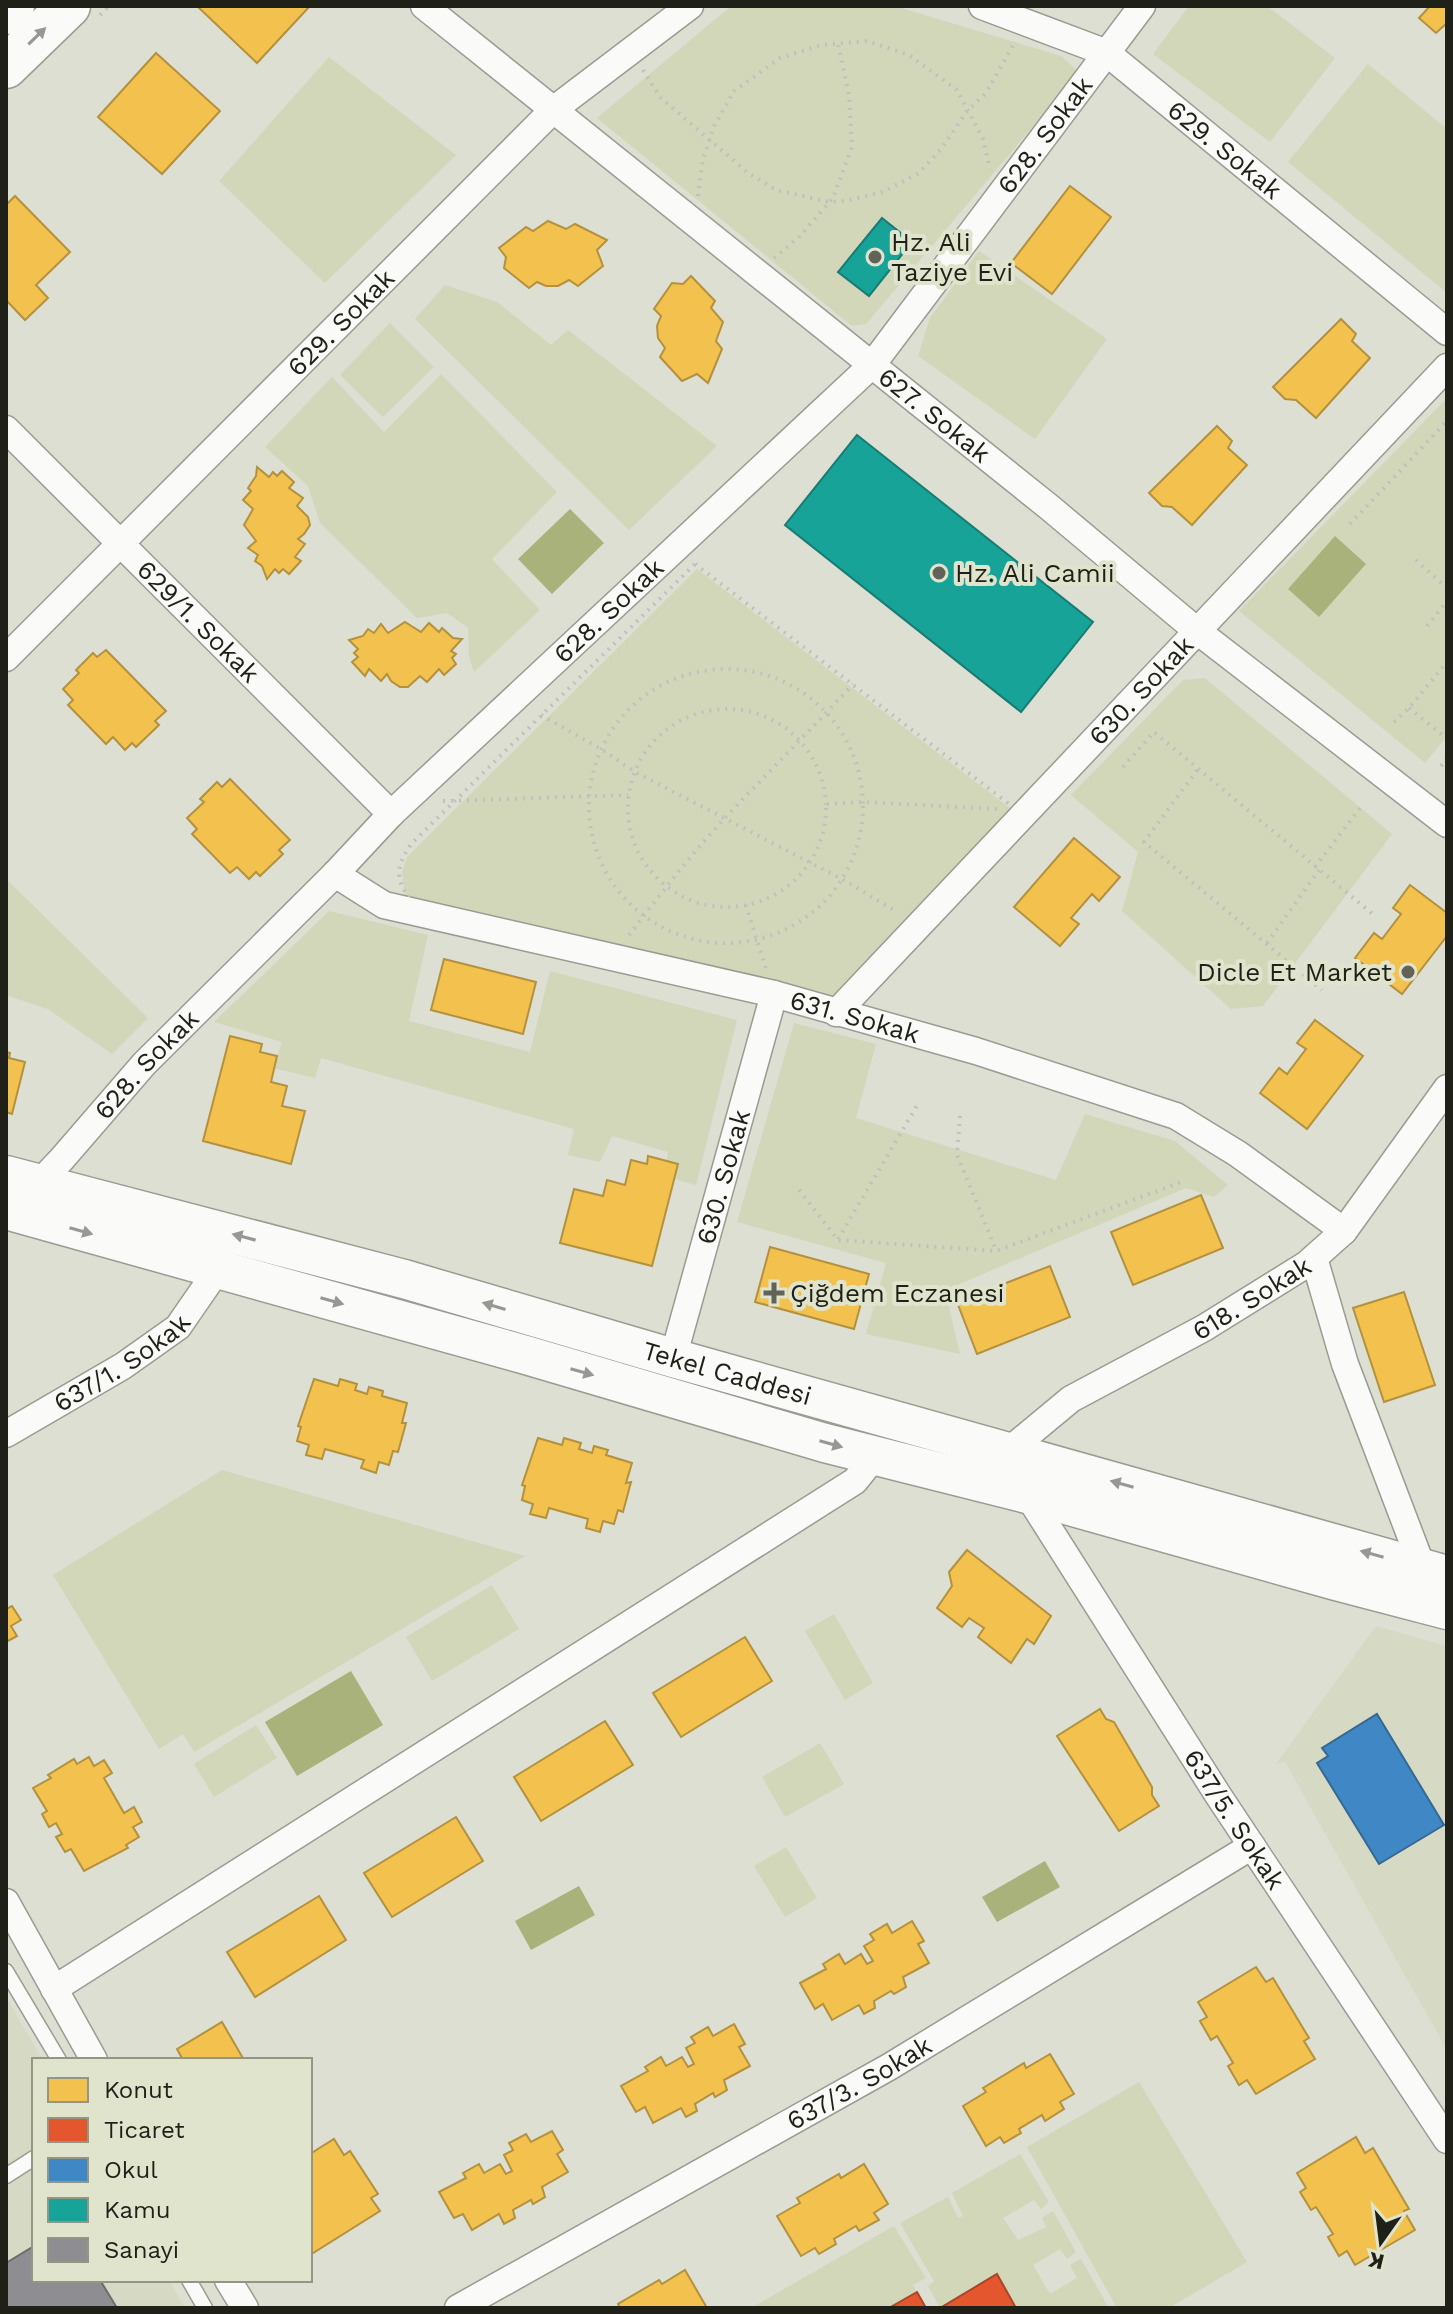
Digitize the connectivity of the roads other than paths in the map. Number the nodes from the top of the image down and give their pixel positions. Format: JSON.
{"nodes":[{"id":1,"x":13,"y":6,"type":"edge"},
{"id":2,"x":69,"y":6,"type":"edge"},
{"id":3,"x":424,"y":6,"type":"edge"},
{"id":4,"x":690,"y":6,"type":"edge"},
{"id":5,"x":982,"y":6,"type":"edge"},
{"id":6,"x":1142,"y":6,"type":"edge"},
{"id":7,"x":6,"y":13,"type":"edge"},
{"id":8,"x":1107,"y":53,"type":"junction"},
{"id":9,"x":6,"y":67,"type":"edge"},
{"id":10,"x":553,"y":110,"type":"junction"},
{"id":11,"x":1447,"y":332,"type":"edge"},
{"id":12,"x":872,"y":365,"type":"junction"},
{"id":13,"x":1447,"y":367,"type":"edge"},
{"id":14,"x":6,"y":429,"type":"edge"},
{"id":15,"x":120,"y":544,"type":"junction"},
{"id":16,"x":1196,"y":630,"type":"junction"},
{"id":17,"x":6,"y":658,"type":"edge"},
{"id":18,"x":400,"y":805,"type":"junction"},
{"id":19,"x":1447,"y":824,"type":"edge"},
{"id":20,"x":335,"y":874,"type":"junction"},
{"id":21,"x":773,"y":991,"type":"junction"},
{"id":22,"x":836,"y":1013,"type":"junction"},
{"id":23,"x":1447,"y":1088,"type":"edge"},
{"id":24,"x":22,"y":1179,"type":"edge"},
{"id":25,"x":6,"y":1210,"type":"edge"},
{"id":26,"x":1344,"y":1231,"type":"junction"},
{"id":27,"x":1314,"y":1258,"type":"junction"},
{"id":28,"x":218,"y":1269,"type":"junction"},
{"id":29,"x":673,"y":1358,"type":"junction"},
{"id":30,"x":6,"y":1434,"type":"edge"},
{"id":31,"x":1007,"y":1452,"type":"junction"},
{"id":32,"x":875,"y":1456,"type":"junction"},
{"id":33,"x":1027,"y":1494,"type":"junction"},
{"id":34,"x":1435,"y":1572,"type":"edge"},
{"id":35,"x":1447,"y":1610,"type":"edge"},
{"id":36,"x":1252,"y":1846,"type":"junction"},
{"id":37,"x":6,"y":1902,"type":"edge"},
{"id":38,"x":6,"y":1971,"type":"edge"},
{"id":39,"x":54,"y":1989,"type":"junction"},
{"id":40,"x":58,"y":2058,"type":"edge"},
{"id":41,"x":93,"y":2058,"type":"edge"},
{"id":42,"x":1447,"y":2140,"type":"edge"},
{"id":43,"x":32,"y":2159,"type":"edge"},
{"id":44,"x":6,"y":2176,"type":"edge"},
{"id":45,"x":190,"y":2282,"type":"edge"},
{"id":46,"x":229,"y":2282,"type":"edge"},
{"id":47,"x":205,"y":2308,"type":"edge"},
{"id":48,"x":245,"y":2308,"type":"edge"},
{"id":49,"x":458,"y":2308,"type":"edge"}],
"edges":[{"from":1,"to":7,"type":"main road"},
{"from":9,"to":2,"type":"main road","one_way":true},
{"from":3,"to":10,"type":"street","name":"627. Sokak"},
{"from":4,"to":10,"type":"street","name":"629. Sokak"},
{"from":5,"to":8,"type":"street","name":"629. Sokak"},
{"from":6,"to":8,"type":"street","name":"628. Sokak"},
{"from":8,"to":11,"type":"street","name":"629. Sokak"},
{"from":8,"to":12,"type":"street","name":"628. Sokak"},
{"from":10,"to":12,"type":"street","name":"627. Sokak"},
{"from":10,"to":15,"type":"street","name":"629. Sokak"},
{"from":12,"to":16,"type":"street","name":"627. Sokak"},
{"from":12,"to":18,"type":"street","name":"628. Sokak"},
{"from":13,"to":16,"type":"street","name":"630. Sokak"},
{"from":14,"to":15,"type":"street","name":"629/1. Sokak"},
{"from":15,"to":17,"type":"street","name":"629. Sokak"},
{"from":15,"to":18,"type":"street","name":"629/1. Sokak"},
{"from":16,"to":19,"type":"street","name":"627. Sokak"},
{"from":16,"to":22,"type":"street","name":"630. Sokak"},
{"from":18,"to":20,"type":"street","name":"628. Sokak"},
{"from":20,"to":21,"type":"street","name":"631. Sokak"},
{"from":20,"to":24,"type":"street","name":"628. Sokak"},
{"from":21,"to":22,"type":"street","name":"631. Sokak"},
{"from":21,"to":29,"type":"street","name":"630. Sokak"},
{"from":22,"to":26,"type":"street","name":"631. Sokak"},
{"from":23,"to":26,"type":"street","name":"618. Sokak"},
{"from":29,"to":24,"type":"main road","name":"Tekel Caddesi","one_way":true},
{"from":25,"to":28,"type":"main road","one_way":true},
{"from":26,"to":27,"type":"street","name":"618. Sokak"},
{"from":27,"to":31,"type":"street","name":"618. Sokak"},
{"from":27,"to":34,"type":"street"},
{"from":28,"to":30,"type":"street","name":"637/1. Sokak"},
{"from":28,"to":32,"type":"main road","one_way":true},
{"from":29,"to":31,"type":"main road","name":"Tekel Caddesi"},
{"from":34,"to":31,"type":"main road","name":"Tekel Caddesi","one_way":true},
{"from":32,"to":33,"type":"main road"},
{"from":32,"to":39,"type":"street"},
{"from":33,"to":35,"type":"main road"},
{"from":33,"to":36,"type":"street","name":"637/5. Sokak"},
{"from":36,"to":42,"type":"street","name":"637/5. Sokak"},
{"from":36,"to":49,"type":"street","name":"637/3. Sokak"},
{"from":37,"to":39,"type":"street"},
{"from":38,"to":40,"type":"lane"},
{"from":39,"to":41,"type":"street"},
{"from":43,"to":44,"type":"lane"},
{"from":45,"to":47,"type":"lane"},
{"from":46,"to":48,"type":"street"}]}
